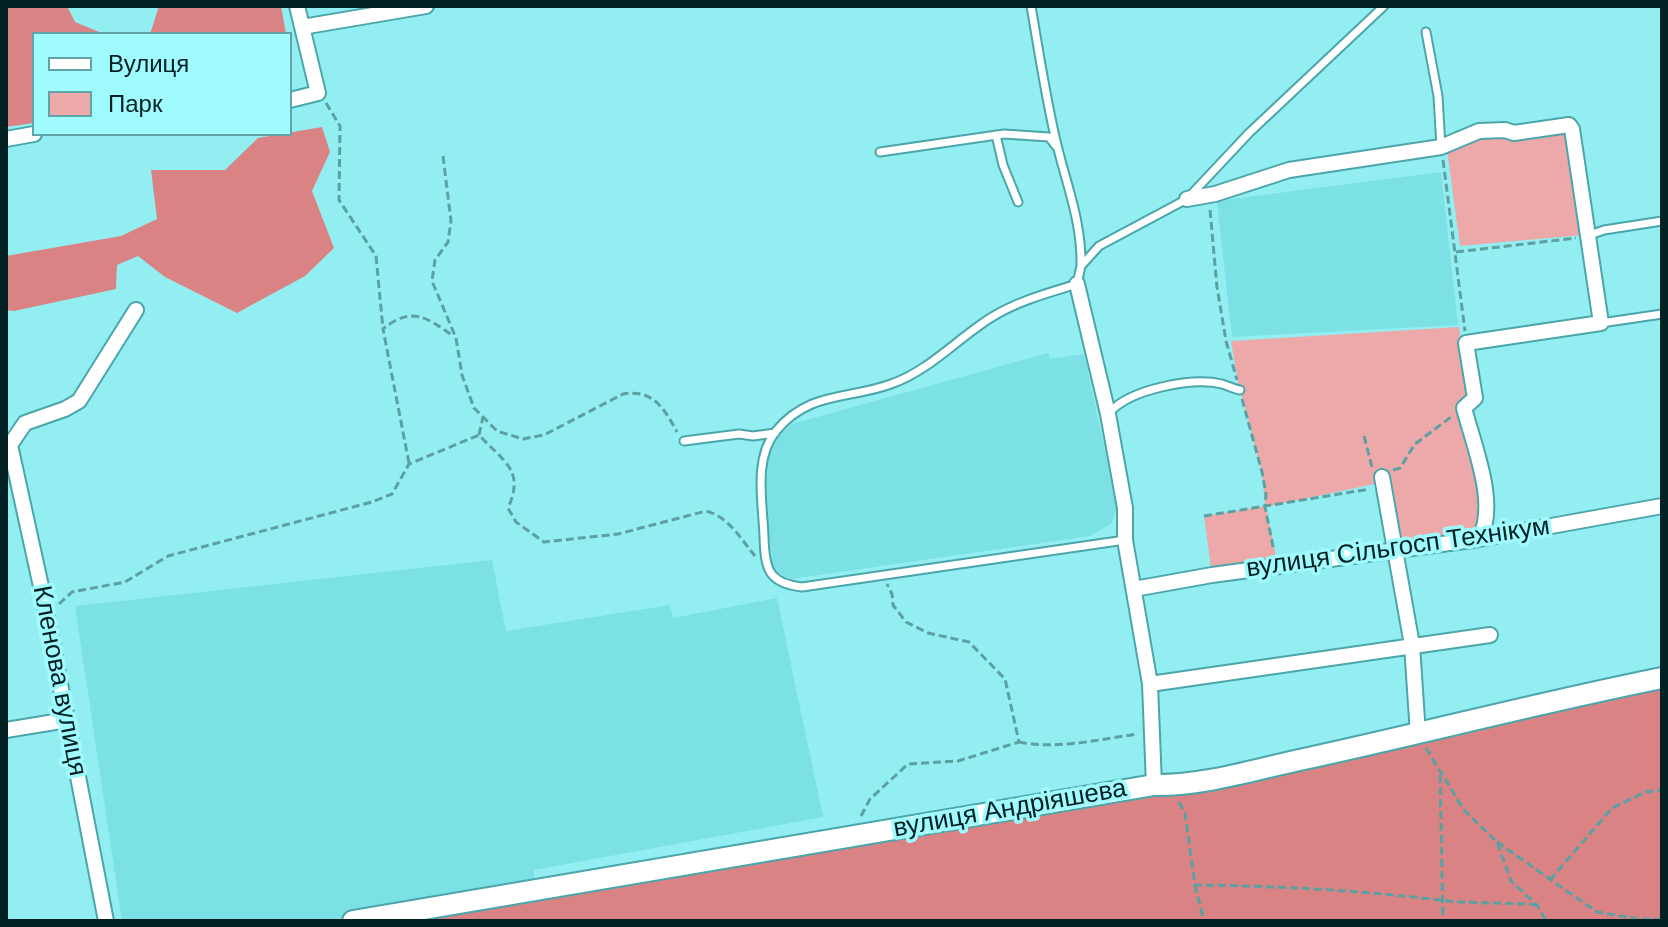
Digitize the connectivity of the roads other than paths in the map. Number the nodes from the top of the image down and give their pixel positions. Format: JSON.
{"nodes":[{"id":1,"x":297,"y":6,"type":"edge"},
{"id":2,"x":426,"y":6,"type":"edge"},
{"id":3,"x":1031,"y":6,"type":"edge"},
{"id":4,"x":1384,"y":6,"type":"edge"},
{"id":5,"x":302,"y":27,"type":"junction"},
{"id":6,"x":1426,"y":32,"type":"dead end"},
{"id":7,"x":292,"y":100,"type":"edge"},
{"id":8,"x":32,"y":134,"type":"edge"},
{"id":9,"x":996,"y":135,"type":"junction"},
{"id":10,"x":6,"y":139,"type":"edge"},
{"id":11,"x":1441,"y":147,"type":"junction"},
{"id":12,"x":1057,"y":148,"type":"junction"},
{"id":13,"x":880,"y":152,"type":"dead end"},
{"id":14,"x":1187,"y":199,"type":"junction"},
{"id":15,"x":1018,"y":202,"type":"dead end"},
{"id":16,"x":1662,"y":221,"type":"edge"},
{"id":17,"x":1587,"y":236,"type":"junction"},
{"id":18,"x":1081,"y":266,"type":"junction"},
{"id":19,"x":1077,"y":284,"type":"junction"},
{"id":20,"x":136,"y":310,"type":"dead end"},
{"id":21,"x":1662,"y":314,"type":"edge"},
{"id":22,"x":1601,"y":323,"type":"junction"},
{"id":23,"x":1240,"y":390,"type":"road end"},
{"id":24,"x":1108,"y":414,"type":"junction"},
{"id":25,"x":775,"y":433,"type":"junction"},
{"id":26,"x":684,"y":441,"type":"road end"},
{"id":27,"x":8,"y":444,"type":"edge"},
{"id":28,"x":1382,"y":482,"type":"road end"},
{"id":29,"x":1662,"y":506,"type":"edge"},
{"id":30,"x":1479,"y":539,"type":"junction"},
{"id":31,"x":1125,"y":540,"type":"junction"},
{"id":32,"x":1394,"y":550,"type":"junction"},
{"id":33,"x":1134,"y":589,"type":"junction"},
{"id":34,"x":1490,"y":635,"type":"dead end"},
{"id":35,"x":1412,"y":645,"type":"junction"},
{"id":36,"x":1662,"y":678,"type":"edge"},
{"id":37,"x":1150,"y":684,"type":"junction"},
{"id":38,"x":67,"y":720,"type":"junction"},
{"id":39,"x":6,"y":730,"type":"edge"},
{"id":40,"x":1418,"y":735,"type":"junction"},
{"id":41,"x":1162,"y":785,"type":"junction"},
{"id":42,"x":106,"y":921,"type":"edge"},
{"id":43,"x":353,"y":921,"type":"edge"}],
"edges":[{"from":1,"to":5,"type":"street"},
{"from":2,"to":5,"type":"street"},
{"from":3,"to":12,"type":"lane"},
{"from":4,"to":14,"type":"lane"},
{"from":5,"to":7,"type":"street"},
{"from":6,"to":11,"type":"lane"},
{"from":8,"to":10,"type":"street"},
{"from":9,"to":12,"type":"lane"},
{"from":9,"to":13,"type":"lane"},
{"from":9,"to":15,"type":"lane"},
{"from":11,"to":14,"type":"street"},
{"from":11,"to":17,"type":"street"},
{"from":12,"to":18,"type":"lane"},
{"from":14,"to":18,"type":"lane"},
{"from":16,"to":17,"type":"lane"},
{"from":17,"to":22,"type":"street"},
{"from":18,"to":19,"type":"lane"},
{"from":19,"to":24,"type":"street"},
{"from":19,"to":25,"type":"lane"},
{"from":20,"to":27,"type":"street"},
{"from":21,"to":22,"type":"lane"},
{"from":22,"to":30,"type":"street"},
{"from":23,"to":24,"type":"lane"},
{"from":24,"to":31,"type":"street"},
{"from":25,"to":26,"type":"lane"},
{"from":25,"to":31,"type":"lane"},
{"from":27,"to":38,"type":"street","name":"Кленова вулиця"},
{"from":28,"to":32,"type":"street"},
{"from":29,"to":30,"type":"street","name":"вулиця Сільгосп Технікум"},
{"from":30,"to":32,"type":"street","name":"вулиця Сільгосп Технікум"},
{"from":31,"to":33,"type":"street"},
{"from":32,"to":33,"type":"street","name":"вулиця Сільгосп Технікум"},
{"from":32,"to":35,"type":"street"},
{"from":33,"to":37,"type":"street"},
{"from":34,"to":35,"type":"street"},
{"from":35,"to":37,"type":"street"},
{"from":35,"to":40,"type":"street"},
{"from":36,"to":40,"type":"street","name":"вулиця Андріяшева"},
{"from":37,"to":41,"type":"street"},
{"from":38,"to":39,"type":"street"},
{"from":38,"to":42,"type":"street","name":"Кленова вулиця"},
{"from":40,"to":41,"type":"street","name":"вулиця Андріяшева"},
{"from":41,"to":43,"type":"street","name":"вулиця Андріяшева"}]}
